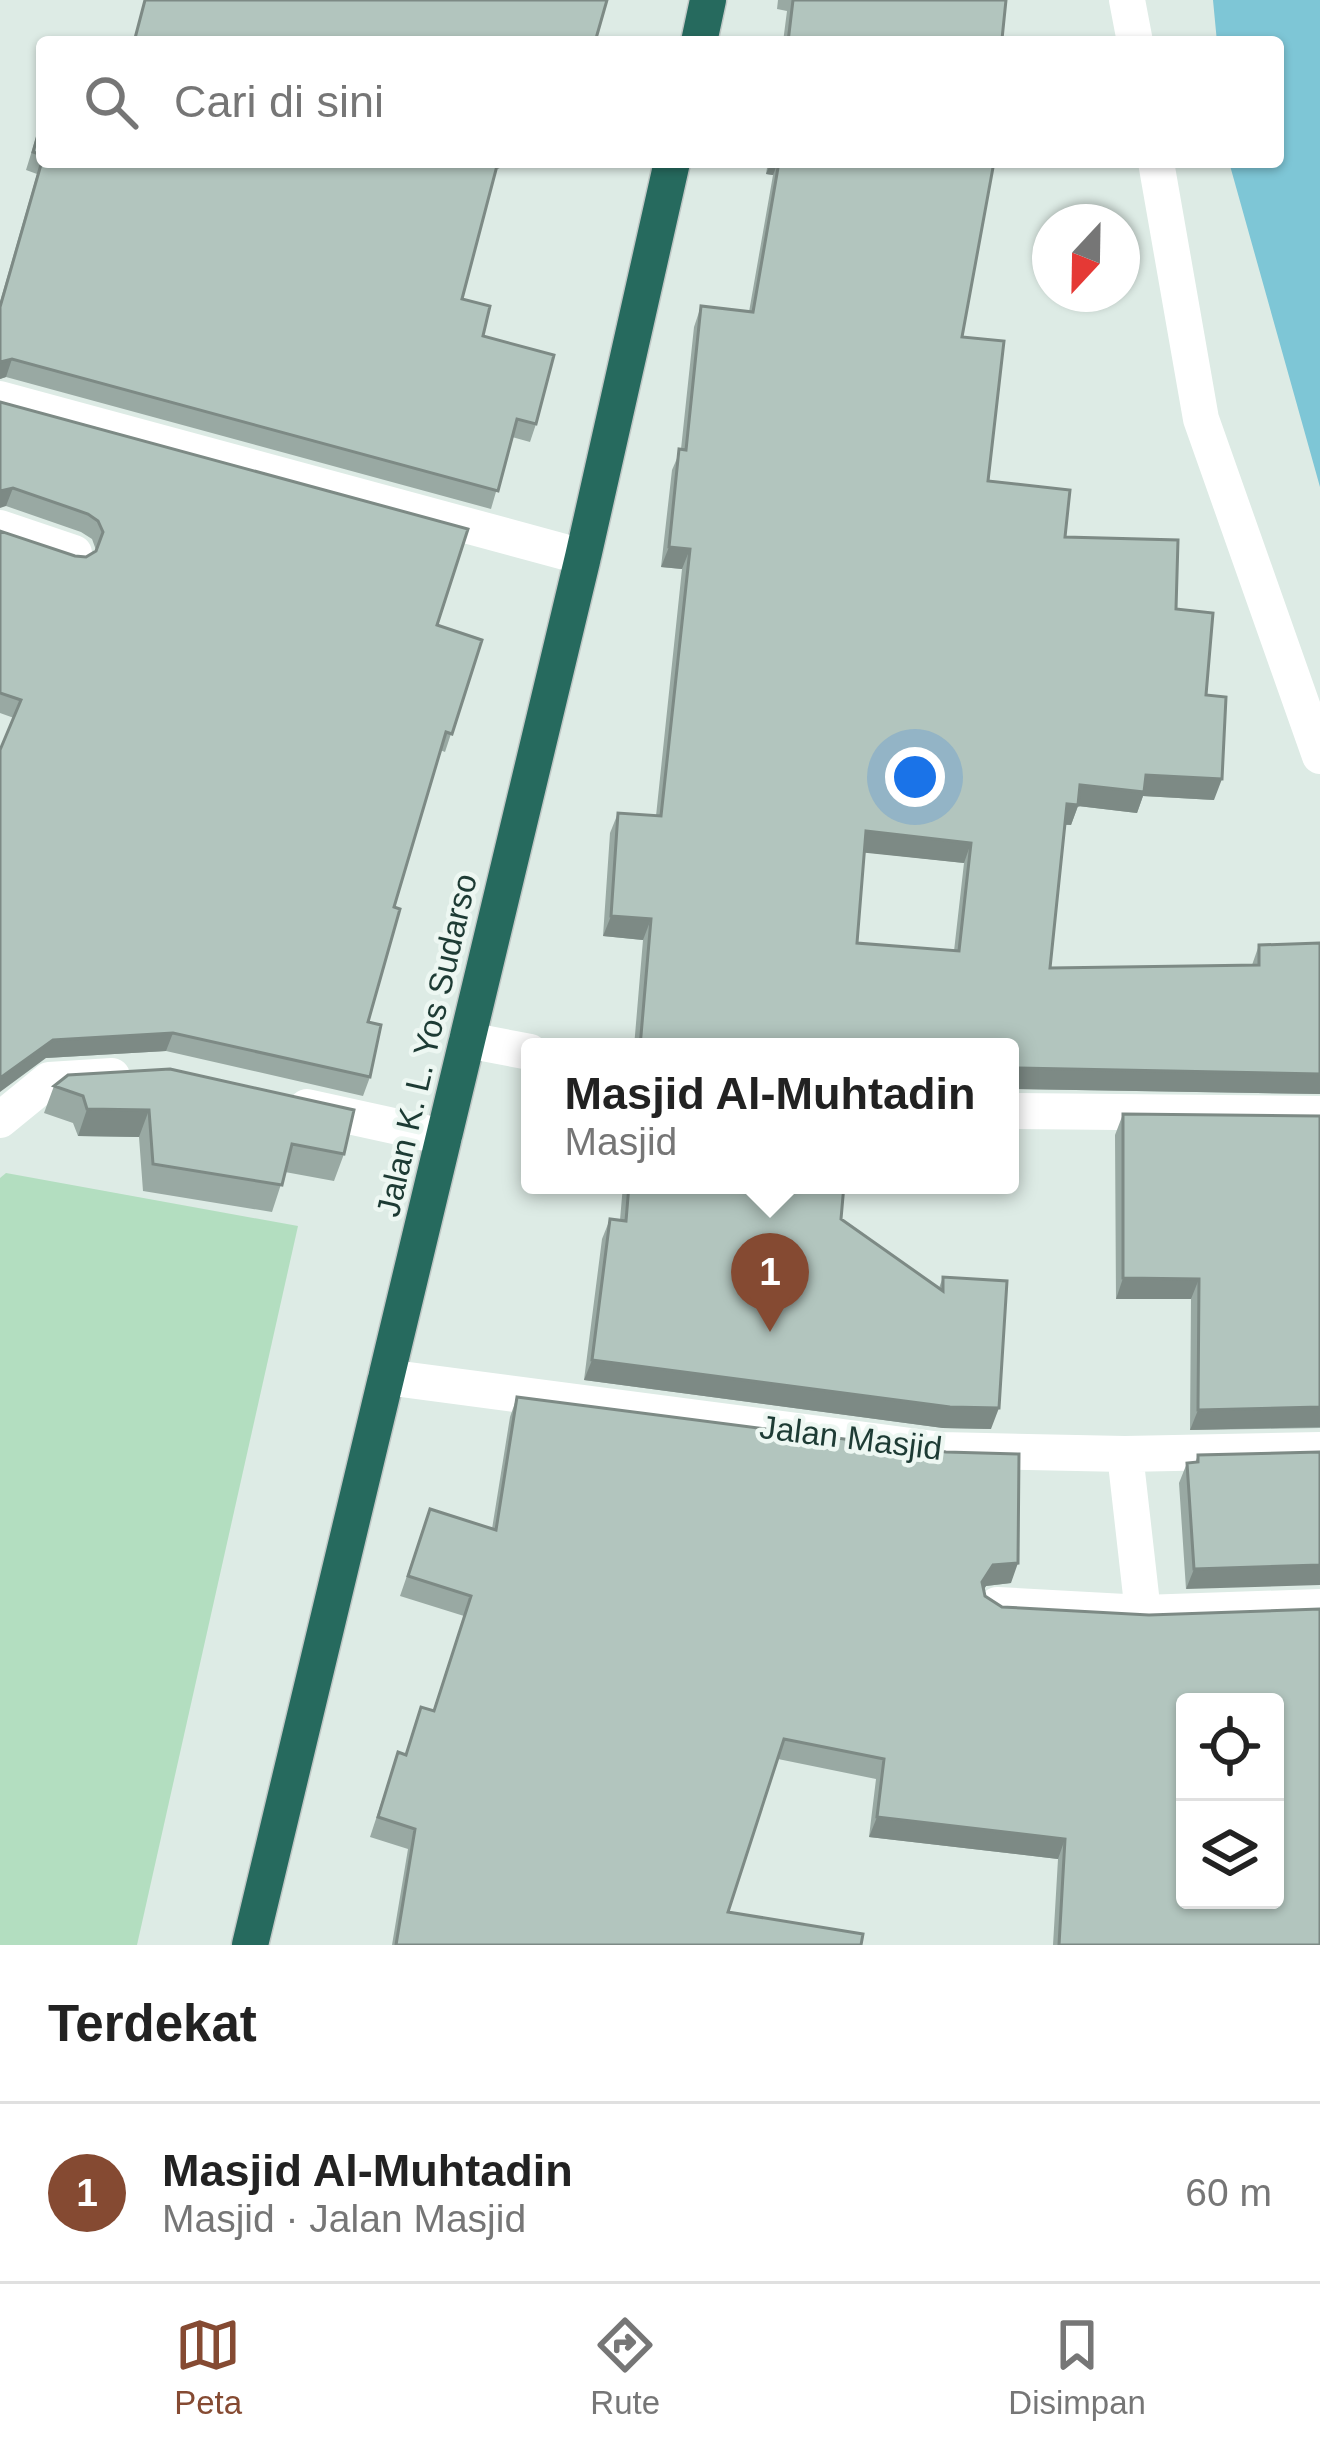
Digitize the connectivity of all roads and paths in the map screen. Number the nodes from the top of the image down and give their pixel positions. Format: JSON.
{"nodes":[{"id":1,"x":708,"y":0,"type":"edge"},
{"id":2,"x":1127,"y":0,"type":"edge"},
{"id":3,"x":699,"y":36,"type":"edge"},
{"id":4,"x":1134,"y":36,"type":"edge"},
{"id":5,"x":671,"y":168,"type":"edge"},
{"id":6,"x":1157,"y":168,"type":"edge"},
{"id":7,"x":0,"y":398,"type":"edge"},
{"id":8,"x":0,"y":528,"type":"edge"},
{"id":9,"x":74,"y":553,"type":"edge"},
{"id":10,"x":583,"y":557,"type":"junction"},
{"id":11,"x":1320,"y":756,"type":"edge"},
{"id":12,"x":467,"y":1040,"type":"junction"},
{"id":13,"x":521,"y":1050,"type":"edge"},
{"id":14,"x":139,"y":1075,"type":"edge"},
{"id":15,"x":274,"y":1100,"type":"edge"},
{"id":16,"x":1019,"y":1111,"type":"edge"},
{"id":17,"x":1320,"y":1114,"type":"edge"},
{"id":18,"x":1,"y":1117,"type":"edge"},
{"id":19,"x":444,"y":1137,"type":"junction"},
{"id":20,"x":386,"y":1377,"type":"junction"},
{"id":21,"x":1320,"y":1450,"type":"edge"},
{"id":22,"x":1125,"y":1454,"type":"junction"},
{"id":23,"x":997,"y":1605,"type":"edge"},
{"id":24,"x":1320,"y":1607,"type":"edge"},
{"id":25,"x":1144,"y":1613,"type":"junction"},
{"id":26,"x":250,"y":1945,"type":"edge"}],
"edges":[{"from":1,"to":3,"type":"highway"},
{"from":2,"to":4,"type":"street"},
{"from":5,"to":10,"type":"highway","name":"Jalan K. L. Yos Sudarso"},
{"from":6,"to":11,"type":"street"},
{"from":7,"to":10,"type":"street"},
{"from":8,"to":9,"type":"street"},
{"from":10,"to":12,"type":"highway","name":"Jalan K. L. Yos Sudarso"},
{"from":12,"to":13,"type":"street"},
{"from":12,"to":19,"type":"highway","name":"Jalan K. L. Yos Sudarso"},
{"from":14,"to":18,"type":"street"},
{"from":15,"to":19,"type":"street"},
{"from":16,"to":17,"type":"street"},
{"from":19,"to":20,"type":"highway","name":"Jalan K. L. Yos Sudarso"},
{"from":20,"to":22,"type":"street","name":"Jalan Masjid"},
{"from":20,"to":26,"type":"highway","name":"Jalan K. L. Yos Sudarso"},
{"from":21,"to":22,"type":"street","name":"Jalan Masjid"},
{"from":22,"to":25,"type":"street"},
{"from":23,"to":25,"type":"street"},
{"from":24,"to":25,"type":"street"}]}
